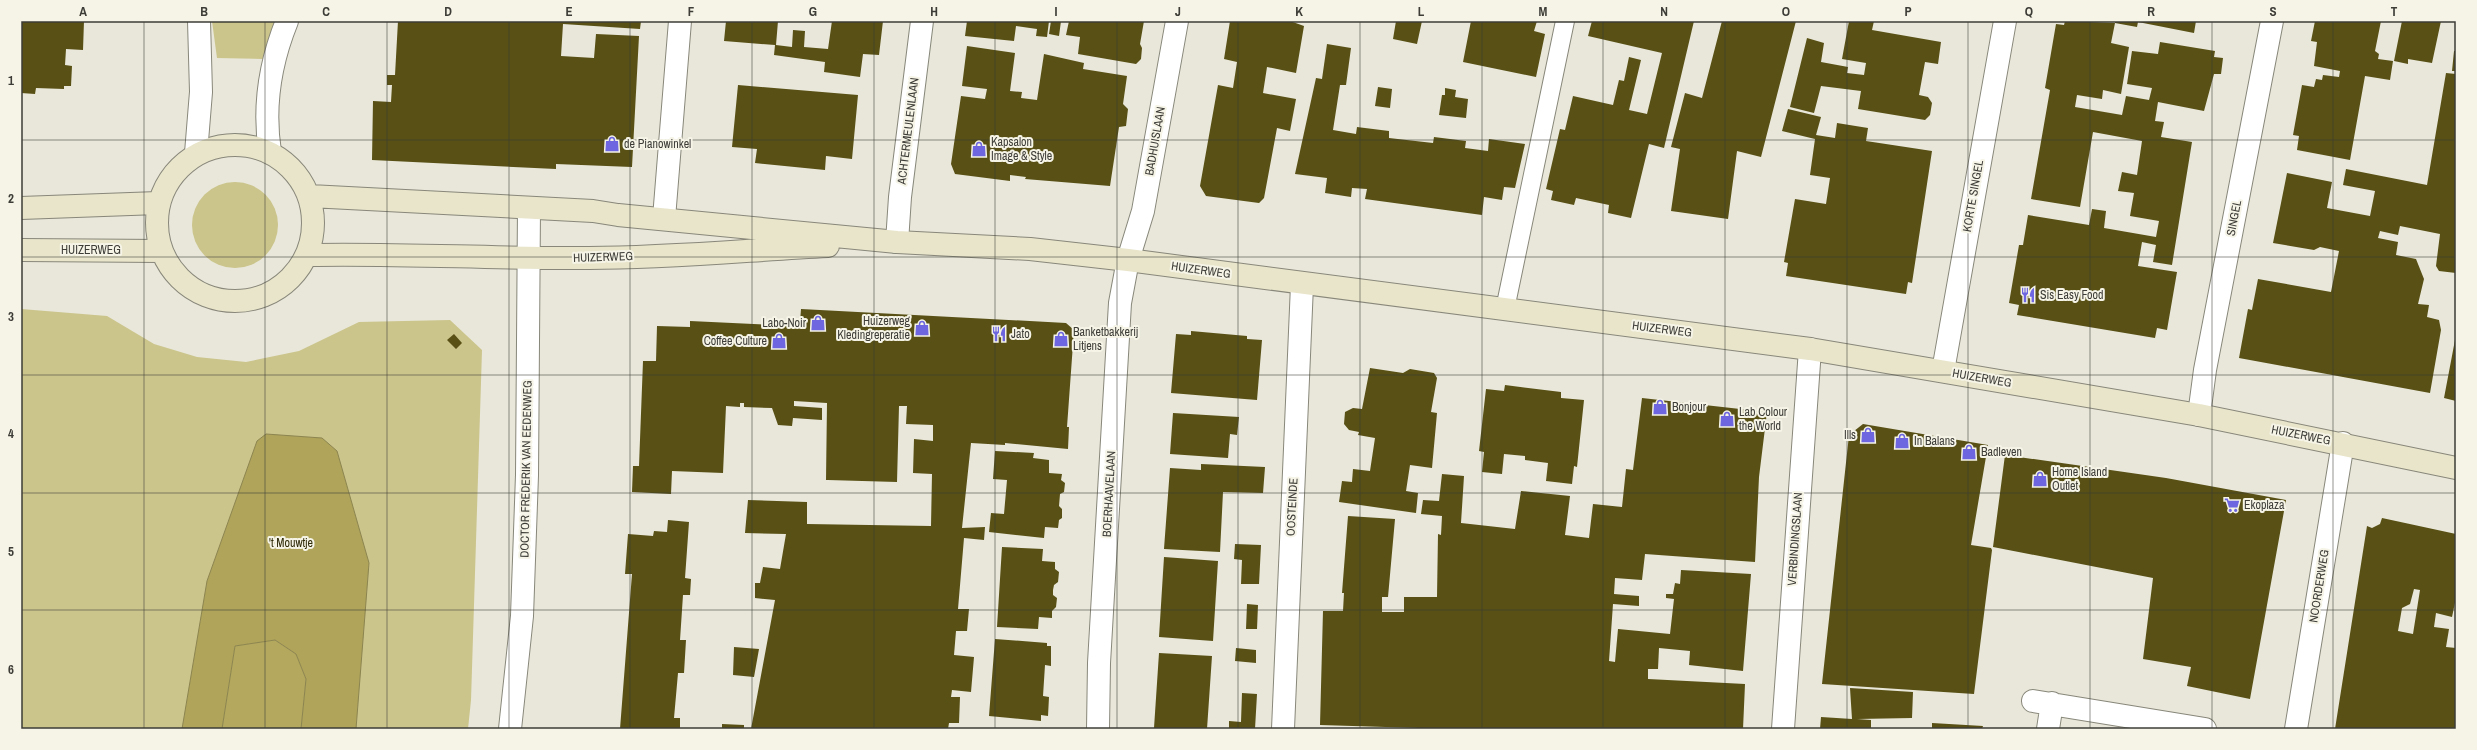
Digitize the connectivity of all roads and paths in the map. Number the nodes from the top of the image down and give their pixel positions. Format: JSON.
{"nodes":[{"id":1,"x":199,"y":21,"type":"edge"},
{"id":2,"x":287,"y":21,"type":"edge"},
{"id":3,"x":680,"y":21,"type":"edge"},
{"id":4,"x":922,"y":21,"type":"edge"},
{"id":5,"x":1177,"y":21,"type":"edge"},
{"id":6,"x":1564,"y":21,"type":"edge"},
{"id":7,"x":2005,"y":21,"type":"edge"},
{"id":8,"x":2272,"y":21,"type":"edge"},
{"id":9,"x":270,"y":152,"type":"junction"},
{"id":10,"x":196,"y":153,"type":"junction"},
{"id":11,"x":310,"y":196,"type":"junction"},
{"id":12,"x":158,"y":202,"type":"junction"},
{"id":13,"x":21,"y":208,"type":"edge"},
{"id":14,"x":529,"y":208,"type":"junction"},
{"id":15,"x":664,"y":218,"type":"junction"},
{"id":16,"x":898,"y":242,"type":"junction"},
{"id":17,"x":21,"y":250,"type":"edge"},
{"id":18,"x":161,"y":251,"type":"junction"},
{"id":19,"x":308,"y":255,"type":"junction"},
{"id":20,"x":528,"y":258,"type":"junction"},
{"id":21,"x":1128,"y":260,"type":"junction"},
{"id":22,"x":1302,"y":285,"type":"junction"},
{"id":23,"x":1504,"y":309,"type":"junction"},
{"id":24,"x":1810,"y":349,"type":"junction"},
{"id":25,"x":1943,"y":371,"type":"junction"},
{"id":26,"x":2199,"y":415,"type":"junction"},
{"id":27,"x":2343,"y":443,"type":"junction"},
{"id":28,"x":2456,"y":468,"type":"edge"},
{"id":29,"x":510,"y":729,"type":"edge"},
{"id":30,"x":1098,"y":729,"type":"edge"},
{"id":31,"x":1283,"y":729,"type":"edge"},
{"id":32,"x":1783,"y":729,"type":"edge"},
{"id":33,"x":2048,"y":729,"type":"edge"},
{"id":34,"x":2205,"y":729,"type":"edge"},
{"id":35,"x":2296,"y":729,"type":"edge"}],
"edges":[{"from":1,"to":10,"type":"street"},
{"from":2,"to":9,"type":"street"},
{"from":3,"to":15,"type":"street"},
{"from":4,"to":16,"type":"street","name":"ACHTERMEULENLAAN"},
{"from":5,"to":21,"type":"street","name":"BADHUISLAAN"},
{"from":6,"to":23,"type":"lane"},
{"from":7,"to":25,"type":"street","name":"KORTE SINGEL"},
{"from":8,"to":26,"type":"street","name":"SINGEL"},
{"from":9,"to":10,"type":"main road"},
{"from":9,"to":11,"type":"main road"},
{"from":10,"to":12,"type":"main road"},
{"from":11,"to":14,"type":"main road","name":"HUIZERWEG"},
{"from":11,"to":19,"type":"main road"},
{"from":12,"to":13,"type":"main road"},
{"from":12,"to":18,"type":"main road"},
{"from":14,"to":15,"type":"main road","name":"HUIZERWEG"},
{"from":14,"to":20,"type":"street","name":"DOCTOR FREDERIK VAN EEDENWEG"},
{"from":15,"to":16,"type":"main road","name":"HUIZERWEG"},
{"from":16,"to":20,"type":"main road","name":"HUIZERWEG"},
{"from":16,"to":21,"type":"main road","name":"HUIZERWEG"},
{"from":17,"to":18,"type":"main road","name":"HUIZERWEG"},
{"from":18,"to":19,"type":"main road"},
{"from":19,"to":20,"type":"main road","name":"HUIZERWEG"},
{"from":20,"to":29,"type":"street","name":"DOCTOR FREDERIK VAN EEDENWEG"},
{"from":21,"to":22,"type":"main road","name":"HUIZERWEG"},
{"from":21,"to":30,"type":"street","name":"BOERHAAVELAAN"},
{"from":22,"to":23,"type":"main road","name":"HUIZERWEG"},
{"from":22,"to":31,"type":"street","name":"OOSTEINDE"},
{"from":23,"to":24,"type":"main road","name":"HUIZERWEG"},
{"from":24,"to":25,"type":"main road","name":"HUIZERWEG"},
{"from":24,"to":32,"type":"street","name":"VERBINDINGSLAAN"},
{"from":25,"to":26,"type":"main road","name":"HUIZERWEG"},
{"from":26,"to":27,"type":"main road","name":"HUIZERWEG"},
{"from":27,"to":28,"type":"main road","name":"HUIZERWEG"},
{"from":27,"to":35,"type":"street","name":"NOORDERWEG"},
{"from":33,"to":34,"type":"street"}]}
